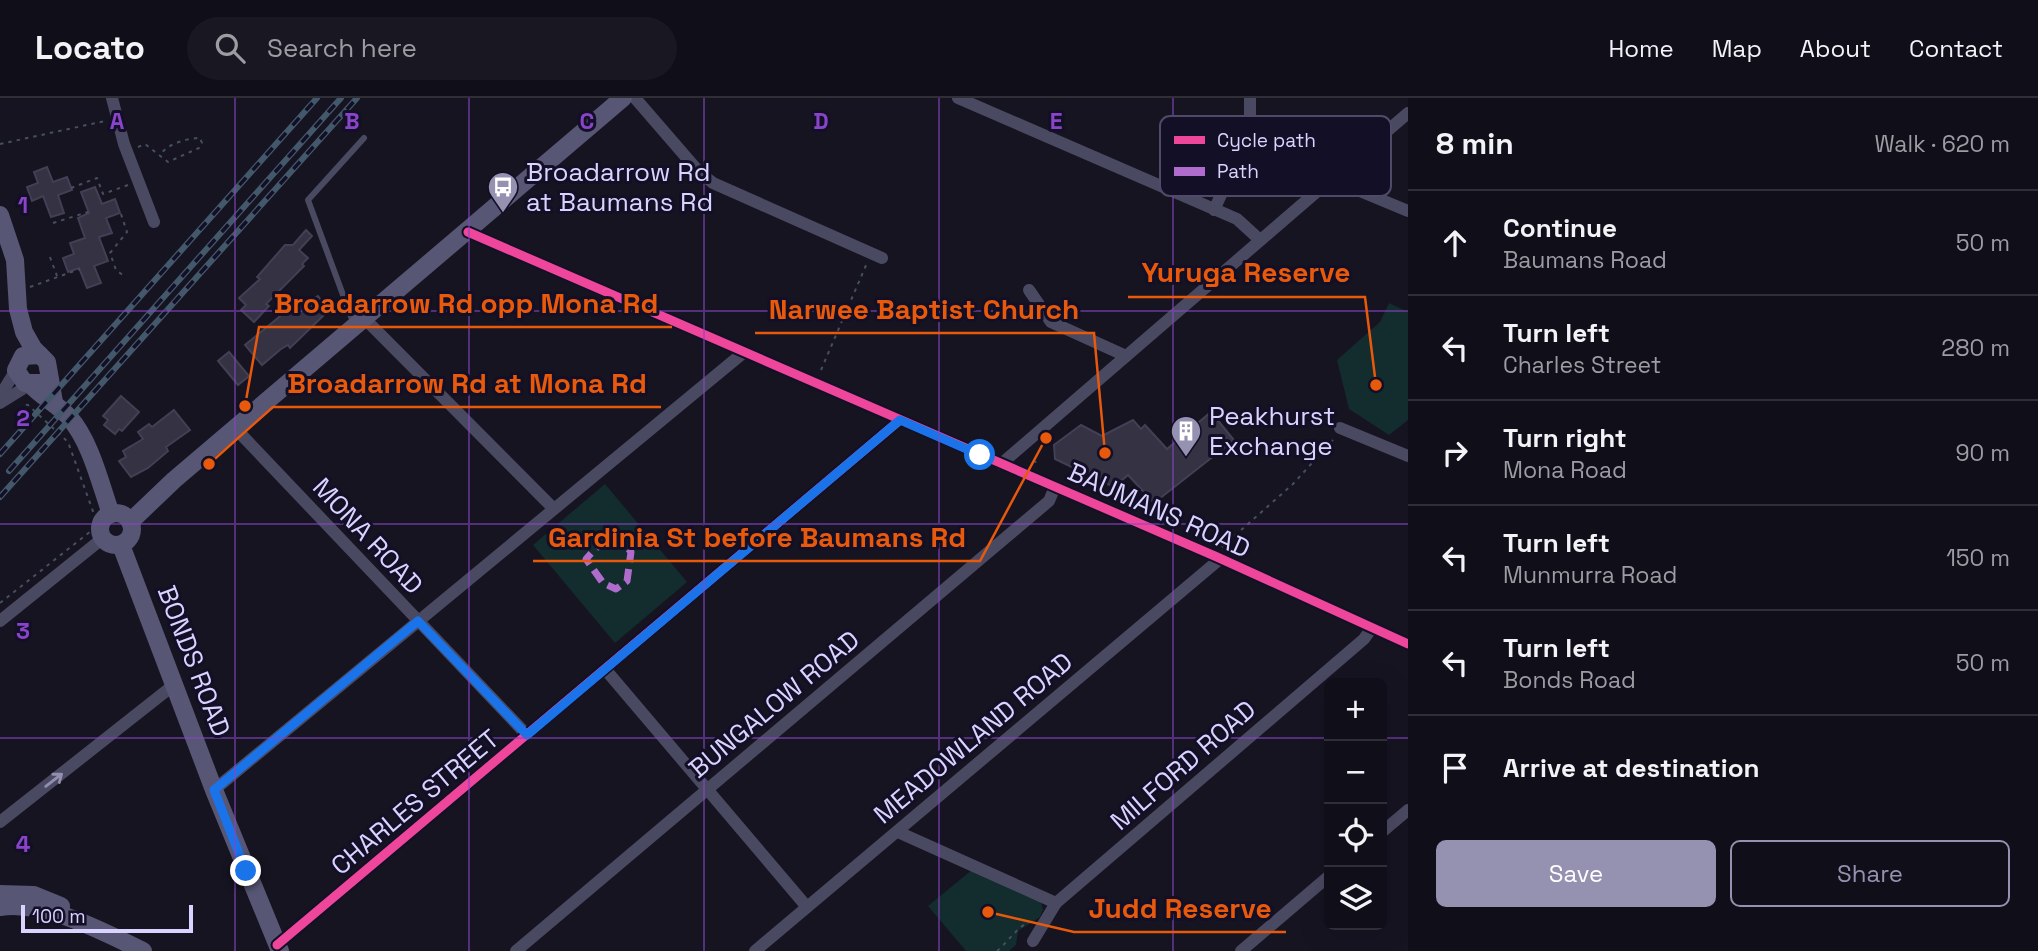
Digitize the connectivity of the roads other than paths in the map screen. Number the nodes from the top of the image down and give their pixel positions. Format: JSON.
{"nodes":[{"id":1,"x":112,"y":98,"type":"edge"},
{"id":2,"x":623,"y":98,"type":"edge"},
{"id":3,"x":635,"y":98,"type":"edge"},
{"id":4,"x":958,"y":98,"type":"edge"},
{"id":5,"x":1250,"y":98,"type":"edge"},
{"id":6,"x":1408,"y":113,"type":"edge"},
{"id":7,"x":1250,"y":116,"type":"edge"},
{"id":8,"x":1391,"y":128,"type":"edge"},
{"id":9,"x":364,"y":138,"type":"dead end"},
{"id":10,"x":1160,"y":186,"type":"edge"},
{"id":11,"x":1182,"y":196,"type":"edge"},
{"id":12,"x":1220,"y":196,"type":"edge"},
{"id":13,"x":1311,"y":196,"type":"edge"},
{"id":14,"x":1372,"y":196,"type":"edge"},
{"id":15,"x":1214,"y":210,"type":"junction"},
{"id":16,"x":1408,"y":211,"type":"edge"},
{"id":17,"x":0,"y":215,"type":"edge"},
{"id":18,"x":154,"y":222,"type":"dead end"},
{"id":19,"x":468,"y":232,"type":"junction"},
{"id":20,"x":1260,"y":240,"type":"junction"},
{"id":21,"x":876,"y":256,"type":"road end"},
{"id":22,"x":1029,"y":290,"type":"dead end"},
{"id":23,"x":18,"y":309,"type":"junction"},
{"id":24,"x":360,"y":324,"type":"junction"},
{"id":25,"x":743,"y":353,"type":"junction"},
{"id":26,"x":40,"y":355,"type":"junction"},
{"id":27,"x":1126,"y":356,"type":"junction"},
{"id":28,"x":16,"y":369,"type":"junction"},
{"id":29,"x":47,"y":375,"type":"junction"},
{"id":30,"x":30,"y":385,"type":"junction"},
{"id":31,"x":3,"y":398,"type":"edge"},
{"id":32,"x":54,"y":402,"type":"junction"},
{"id":33,"x":900,"y":420,"type":"junction"},
{"id":34,"x":235,"y":428,"type":"junction"},
{"id":35,"x":1340,"y":428,"type":"road end"},
{"id":36,"x":1408,"y":456,"type":"edge"},
{"id":37,"x":1001,"y":464,"type":"junction"},
{"id":38,"x":1055,"y":487,"type":"junction"},
{"id":39,"x":554,"y":508,"type":"junction"},
{"id":40,"x":111,"y":514,"type":"junction"},
{"id":41,"x":130,"y":522,"type":"junction"},
{"id":42,"x":103,"y":538,"type":"junction"},
{"id":43,"x":121,"y":545,"type":"junction"},
{"id":44,"x":1219,"y":558,"type":"junction"},
{"id":45,"x":0,"y":621,"type":"edge"},
{"id":46,"x":418,"y":621,"type":"junction"},
{"id":47,"x":1371,"y":629,"type":"junction"},
{"id":48,"x":1408,"y":644,"type":"edge"},
{"id":49,"x":605,"y":669,"type":"junction"},
{"id":50,"x":174,"y":684,"type":"junction"},
{"id":51,"x":527,"y":735,"type":"junction"},
{"id":52,"x":708,"y":789,"type":"junction"},
{"id":53,"x":214,"y":790,"type":"junction"},
{"id":54,"x":1408,"y":810,"type":"edge"},
{"id":55,"x":0,"y":822,"type":"edge"},
{"id":56,"x":1387,"y":828,"type":"edge"},
{"id":57,"x":898,"y":832,"type":"junction"},
{"id":58,"x":1324,"y":880,"type":"edge"},
{"id":59,"x":0,"y":894,"type":"edge"},
{"id":60,"x":1056,"y":903,"type":"junction"},
{"id":61,"x":0,"y":907,"type":"edge"},
{"id":62,"x":807,"y":907,"type":"junction"},
{"id":63,"x":70,"y":916,"type":"junction"},
{"id":64,"x":1032,"y":940,"type":"dead end"},
{"id":65,"x":279,"y":948,"type":"edge"},
{"id":66,"x":143,"y":951,"type":"edge"},
{"id":67,"x":516,"y":951,"type":"edge"},
{"id":68,"x":755,"y":951,"type":"edge"},
{"id":69,"x":1241,"y":951,"type":"edge"}],
"edges":[{"from":1,"to":18,"type":"street"},
{"from":2,"to":19,"type":"main road"},
{"from":3,"to":21,"type":"street"},
{"from":4,"to":10,"type":"street"},
{"from":5,"to":7,"type":"street"},
{"from":6,"to":8,"type":"street"},
{"from":9,"to":24,"type":"lane"},
{"from":11,"to":15,"type":"street"},
{"from":12,"to":15,"type":"street"},
{"from":13,"to":20,"type":"street"},
{"from":14,"to":16,"type":"street"},
{"from":15,"to":20,"type":"street"},
{"from":17,"to":23,"type":"main road"},
{"from":19,"to":24,"type":"main road"},
{"from":19,"to":25,"type":"street","name":"BAUMANS ROAD"},
{"from":20,"to":27,"type":"street"},
{"from":22,"to":27,"type":"street"},
{"from":23,"to":26,"type":"main road"},
{"from":23,"to":28,"type":"main road"},
{"from":24,"to":34,"type":"main road"},
{"from":24,"to":39,"type":"street"},
{"from":25,"to":33,"type":"street","name":"BAUMANS ROAD"},
{"from":25,"to":39,"type":"street"},
{"from":26,"to":28,"type":"main road"},
{"from":26,"to":29,"type":"main road"},
{"from":27,"to":37,"type":"street"},
{"from":28,"to":30,"type":"main road"},
{"from":28,"to":31,"type":"street"},
{"from":29,"to":30,"type":"main road"},
{"from":29,"to":32,"type":"main road"},
{"from":30,"to":31,"type":"street"},
{"from":30,"to":32,"type":"main road"},
{"from":32,"to":40,"type":"main road"},
{"from":33,"to":37,"type":"street","name":"BAUMANS ROAD"},
{"from":33,"to":49,"type":"street","name":"CHARLES STREET"},
{"from":34,"to":41,"type":"main road"},
{"from":34,"to":46,"type":"street","name":"MONA ROAD"},
{"from":35,"to":36,"type":"street"},
{"from":37,"to":38,"type":"street","name":"BAUMANS ROAD"},
{"from":38,"to":44,"type":"street","name":"BAUMANS ROAD"},
{"from":38,"to":52,"type":"street","name":"BUNGALOW ROAD"},
{"from":39,"to":46,"type":"street"},
{"from":40,"to":41,"type":"main road"},
{"from":40,"to":42,"type":"main road"},
{"from":41,"to":43,"type":"main road"},
{"from":42,"to":43,"type":"main road"},
{"from":42,"to":45,"type":"street"},
{"from":43,"to":50,"type":"main road","name":"BONDS ROAD"},
{"from":44,"to":47,"type":"street","name":"BAUMANS ROAD"},
{"from":44,"to":57,"type":"street","name":"MEADOWLAND ROAD"},
{"from":46,"to":51,"type":"street","name":"MONA ROAD"},
{"from":46,"to":53,"type":"street"},
{"from":47,"to":48,"type":"street","name":"BAUMANS ROAD"},
{"from":47,"to":60,"type":"street","name":"MILFORD ROAD"},
{"from":49,"to":51,"type":"street","name":"CHARLES STREET"},
{"from":49,"to":52,"type":"street"},
{"from":50,"to":53,"type":"main road","name":"BONDS ROAD"},
{"from":55,"to":50,"type":"street","one_way":true},
{"from":51,"to":65,"type":"street","name":"CHARLES STREET"},
{"from":52,"to":62,"type":"street"},
{"from":52,"to":67,"type":"street","name":"BUNGALOW ROAD"},
{"from":53,"to":65,"type":"main road","name":"BONDS ROAD"},
{"from":54,"to":56,"type":"street"},
{"from":57,"to":60,"type":"street"},
{"from":57,"to":62,"type":"street","name":"MEADOWLAND ROAD"},
{"from":58,"to":69,"type":"street"},
{"from":59,"to":63,"type":"main road"},
{"from":60,"to":64,"type":"street","name":"MILFORD ROAD"},
{"from":61,"to":63,"type":"main road"},
{"from":62,"to":68,"type":"street","name":"MEADOWLAND ROAD"},
{"from":63,"to":66,"type":"main road"}]}
